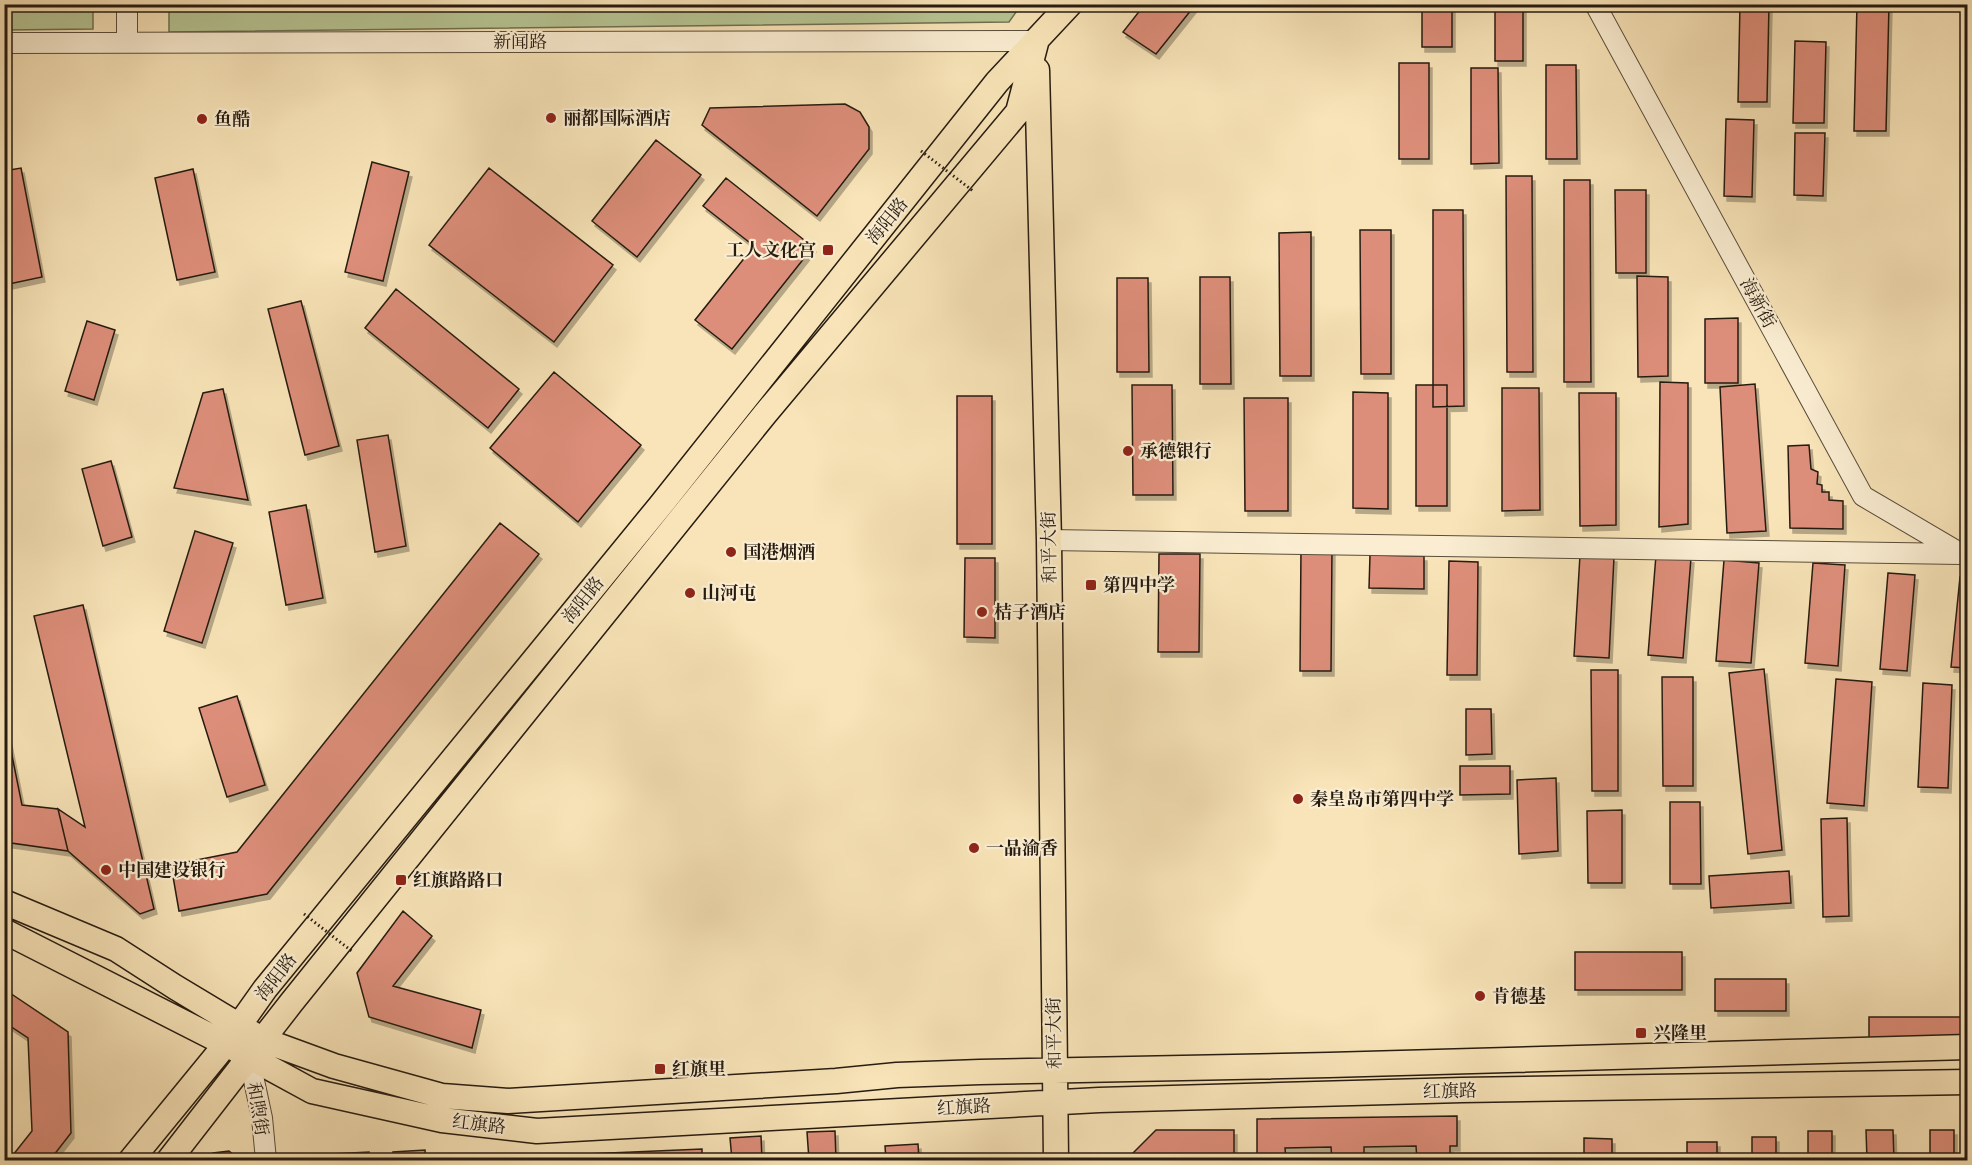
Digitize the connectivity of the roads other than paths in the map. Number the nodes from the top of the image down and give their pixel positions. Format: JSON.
{"nodes":[{"id":1,"x":127,"y":4,"type":"edge"},
{"id":2,"x":1070,"y":4,"type":"edge"},
{"id":3,"x":1595,"y":4,"type":"edge"},
{"id":4,"x":1036,"y":41,"type":"junction"},
{"id":5,"x":127,"y":42,"type":"junction"},
{"id":6,"x":4,"y":43,"type":"edge"},
{"id":7,"x":1049,"y":540,"type":"junction"},
{"id":8,"x":1964,"y":555,"type":"edge"},
{"id":9,"x":4,"y":902,"type":"edge"},
{"id":10,"x":4,"y":931,"type":"edge"},
{"id":11,"x":232,"y":1035,"type":"junction"},
{"id":12,"x":1968,"y":1047,"type":"edge"},
{"id":13,"x":256,"y":1048,"type":"junction"},
{"id":14,"x":1055,"y":1071,"type":"junction"},
{"id":15,"x":1968,"y":1082,"type":"edge"},
{"id":16,"x":1056,"y":1103,"type":"junction"},
{"id":17,"x":131,"y":1161,"type":"edge"},
{"id":18,"x":169,"y":1161,"type":"edge"},
{"id":19,"x":266,"y":1161,"type":"edge"},
{"id":20,"x":1056,"y":1161,"type":"edge"}],
"edges":[{"from":1,"to":5,"type":"street"},
{"from":2,"to":4,"type":"main road","name":"海阳路"},
{"from":3,"to":8,"type":"street","name":"海新街"},
{"from":4,"to":5,"type":"street","name":"新闻路"},
{"from":4,"to":7,"type":"main road","name":"和平大街"},
{"from":4,"to":11,"type":"main road","name":"海阳路"},
{"from":4,"to":13,"type":"main road","name":"海阳路"},
{"from":5,"to":6,"type":"street","name":"新闻路"},
{"from":7,"to":8,"type":"street"},
{"from":7,"to":14,"type":"main road","name":"和平大街"},
{"from":9,"to":11,"type":"main road"},
{"from":10,"to":11,"type":"main road"},
{"from":11,"to":13,"type":"main road"},
{"from":11,"to":17,"type":"main road","name":"海阳路"},
{"from":12,"to":14,"type":"main road"},
{"from":13,"to":14,"type":"main road"},
{"from":13,"to":16,"type":"main road","name":"红旗路"},
{"from":13,"to":18,"type":"main road","name":"海阳路"},
{"from":13,"to":19,"type":"street","name":"和煦街"},
{"from":14,"to":16,"type":"main road","name":"和平大街"},
{"from":15,"to":16,"type":"main road","name":"红旗路"},
{"from":16,"to":20,"type":"main road","name":"和平大街"}]}
